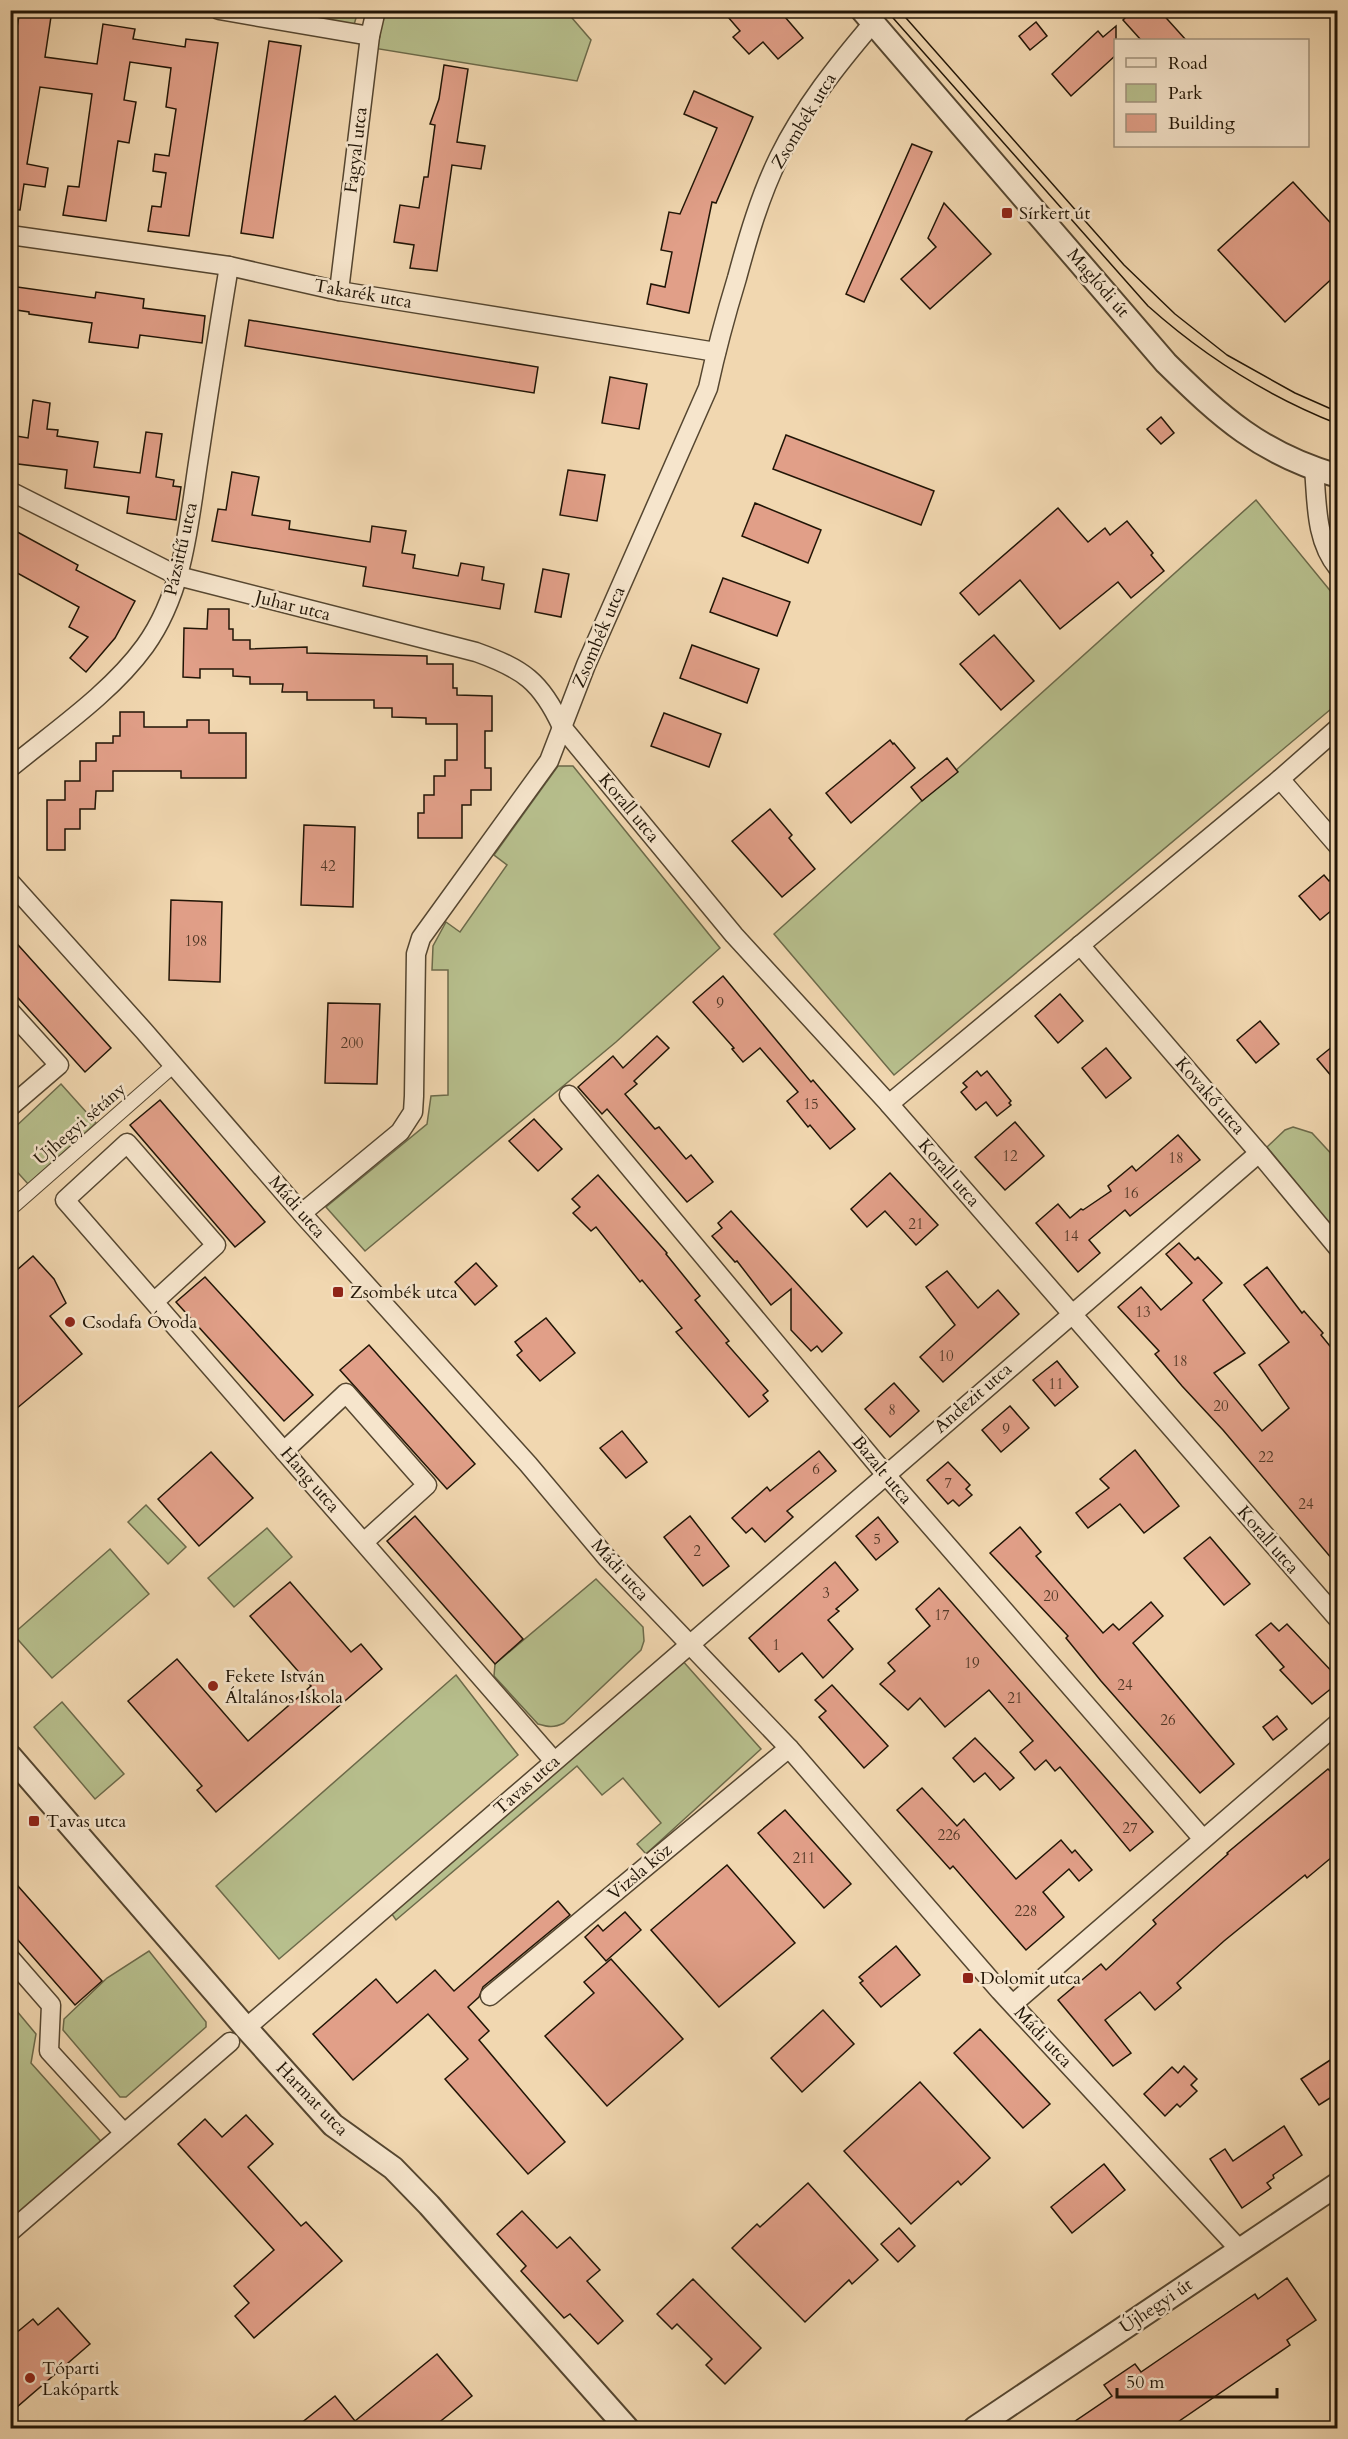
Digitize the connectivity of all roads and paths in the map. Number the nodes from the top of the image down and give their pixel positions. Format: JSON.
{"nodes":[{"id":1,"x":219,"y":10,"type":"edge"},
{"id":2,"x":376,"y":10,"type":"edge"},
{"id":3,"x":867,"y":17,"type":"edge"},
{"id":4,"x":370,"y":36,"type":"junction"},
{"id":5,"x":10,"y":235,"type":"edge"},
{"id":6,"x":229,"y":266,"type":"junction"},
{"id":7,"x":339,"y":291,"type":"junction"},
{"id":8,"x":716,"y":352,"type":"junction"},
{"id":9,"x":1314,"y":468,"type":"junction"},
{"id":10,"x":1338,"y":476,"type":"edge"},
{"id":11,"x":10,"y":491,"type":"edge"},
{"id":12,"x":1338,"y":568,"type":"edge"},
{"id":13,"x":178,"y":576,"type":"junction"},
{"id":14,"x":562,"y":727,"type":"junction"},
{"id":15,"x":1338,"y":728,"type":"edge"},
{"id":16,"x":10,"y":768,"type":"edge"},
{"id":17,"x":1280,"y":779,"type":"junction"},
{"id":18,"x":1338,"y":846,"type":"edge"},
{"id":19,"x":10,"y":882,"type":"edge"},
{"id":20,"x":1080,"y":945,"type":"junction"},
{"id":21,"x":10,"y":1011,"type":"edge"},
{"id":22,"x":174,"y":1065,"type":"junction"},
{"id":23,"x":569,"y":1095,"type":"dead end"},
{"id":24,"x":889,"y":1104,"type":"junction"},
{"id":25,"x":10,"y":1107,"type":"edge"},
{"id":26,"x":1259,"y":1153,"type":"junction"},
{"id":27,"x":10,"y":1209,"type":"edge"},
{"id":28,"x":302,"y":1213,"type":"junction"},
{"id":29,"x":1338,"y":1248,"type":"edge"},
{"id":30,"x":154,"y":1302,"type":"junction"},
{"id":31,"x":1071,"y":1312,"type":"junction"},
{"id":32,"x":284,"y":1451,"type":"junction"},
{"id":33,"x":885,"y":1475,"type":"junction"},
{"id":34,"x":363,"y":1542,"type":"junction"},
{"id":35,"x":1338,"y":1619,"type":"edge"},
{"id":36,"x":689,"y":1645,"type":"junction"},
{"id":37,"x":1338,"y":1723,"type":"edge"},
{"id":38,"x":789,"y":1748,"type":"junction"},
{"id":39,"x":10,"y":1756,"type":"edge"},
{"id":40,"x":554,"y":1761,"type":"junction"},
{"id":41,"x":1203,"y":1839,"type":"junction"},
{"id":42,"x":10,"y":1958,"type":"edge"},
{"id":43,"x":490,"y":1996,"type":"dead end"},
{"id":44,"x":1013,"y":2004,"type":"junction"},
{"id":45,"x":238,"y":2035,"type":"junction"},
{"id":46,"x":124,"y":2133,"type":"junction"},
{"id":47,"x":1338,"y":2184,"type":"edge"},
{"id":48,"x":10,"y":2232,"type":"edge"},
{"id":49,"x":1239,"y":2249,"type":"junction"},
{"id":50,"x":627,"y":2428,"type":"edge"},
{"id":51,"x":975,"y":2428,"type":"edge"}],
"edges":[{"from":1,"to":4,"type":"street"},
{"from":2,"to":4,"type":"street","name":"Fagyal utca"},
{"from":3,"to":8,"type":"street","name":"Zsombék utca"},
{"from":3,"to":9,"type":"street","name":"Maglódi út"},
{"from":4,"to":7,"type":"street","name":"Fagyal utca"},
{"from":5,"to":6,"type":"street","name":"Takarék utca"},
{"from":6,"to":7,"type":"street","name":"Takarék utca"},
{"from":6,"to":13,"type":"street","name":"Pázsitfű utca"},
{"from":7,"to":8,"type":"street","name":"Takarék utca"},
{"from":8,"to":14,"type":"street","name":"Zsombék utca"},
{"from":9,"to":10,"type":"street","name":"Maglódi út"},
{"from":9,"to":12,"type":"street"},
{"from":11,"to":13,"type":"street","name":"Juhar utca"},
{"from":13,"to":14,"type":"street","name":"Juhar utca"},
{"from":13,"to":16,"type":"street","name":"Pázsitfű utca"},
{"from":14,"to":24,"type":"street","name":"Korall utca"},
{"from":14,"to":28,"type":"street","name":"Zsombék utca"},
{"from":15,"to":17,"type":"street"},
{"from":17,"to":18,"type":"street"},
{"from":17,"to":20,"type":"street"},
{"from":19,"to":22,"type":"street","name":"Mádi utca"},
{"from":20,"to":24,"type":"street"},
{"from":20,"to":26,"type":"street","name":"Kovakő utca"},
{"from":21,"to":25,"type":"street"},
{"from":22,"to":27,"type":"street","name":"Újhegyi sétány"},
{"from":22,"to":28,"type":"street","name":"Mádi utca"},
{"from":23,"to":33,"type":"street","name":"Bazalt utca"},
{"from":24,"to":31,"type":"street","name":"Korall utca"},
{"from":26,"to":29,"type":"street","name":"Kovakő utca"},
{"from":26,"to":31,"type":"street","name":"Andezit utca"},
{"from":28,"to":36,"type":"street","name":"Mádi utca"},
{"from":30,"to":30,"type":"street","name":"Hang utca"},
{"from":30,"to":32,"type":"street","name":"Hang utca"},
{"from":31,"to":33,"type":"street","name":"Andezit utca"},
{"from":31,"to":35,"type":"street","name":"Korall utca"},
{"from":32,"to":34,"type":"street","name":"Hang utca"},
{"from":32,"to":34,"type":"street"},
{"from":33,"to":36,"type":"street","name":"Andezit utca"},
{"from":33,"to":41,"type":"street","name":"Bazalt utca"},
{"from":34,"to":40,"type":"street","name":"Hang utca"},
{"from":36,"to":38,"type":"street","name":"Mádi utca"},
{"from":36,"to":40,"type":"street","name":"Tavas utca"},
{"from":37,"to":41,"type":"street"},
{"from":38,"to":43,"type":"street","name":"Vizsla köz"},
{"from":38,"to":44,"type":"street","name":"Mádi utca"},
{"from":39,"to":45,"type":"street","name":"Harmat utca"},
{"from":40,"to":45,"type":"street","name":"Tavas utca"},
{"from":41,"to":44,"type":"street"},
{"from":42,"to":46,"type":"street"},
{"from":44,"to":49,"type":"street","name":"Mádi utca"},
{"from":45,"to":46,"type":"street","name":"Tavas utca"},
{"from":45,"to":50,"type":"street","name":"Harmat utca"},
{"from":46,"to":48,"type":"street","name":"Tavas utca"},
{"from":47,"to":49,"type":"street","name":"Újhegyi út"},
{"from":49,"to":51,"type":"street","name":"Újhegyi út"}]}
